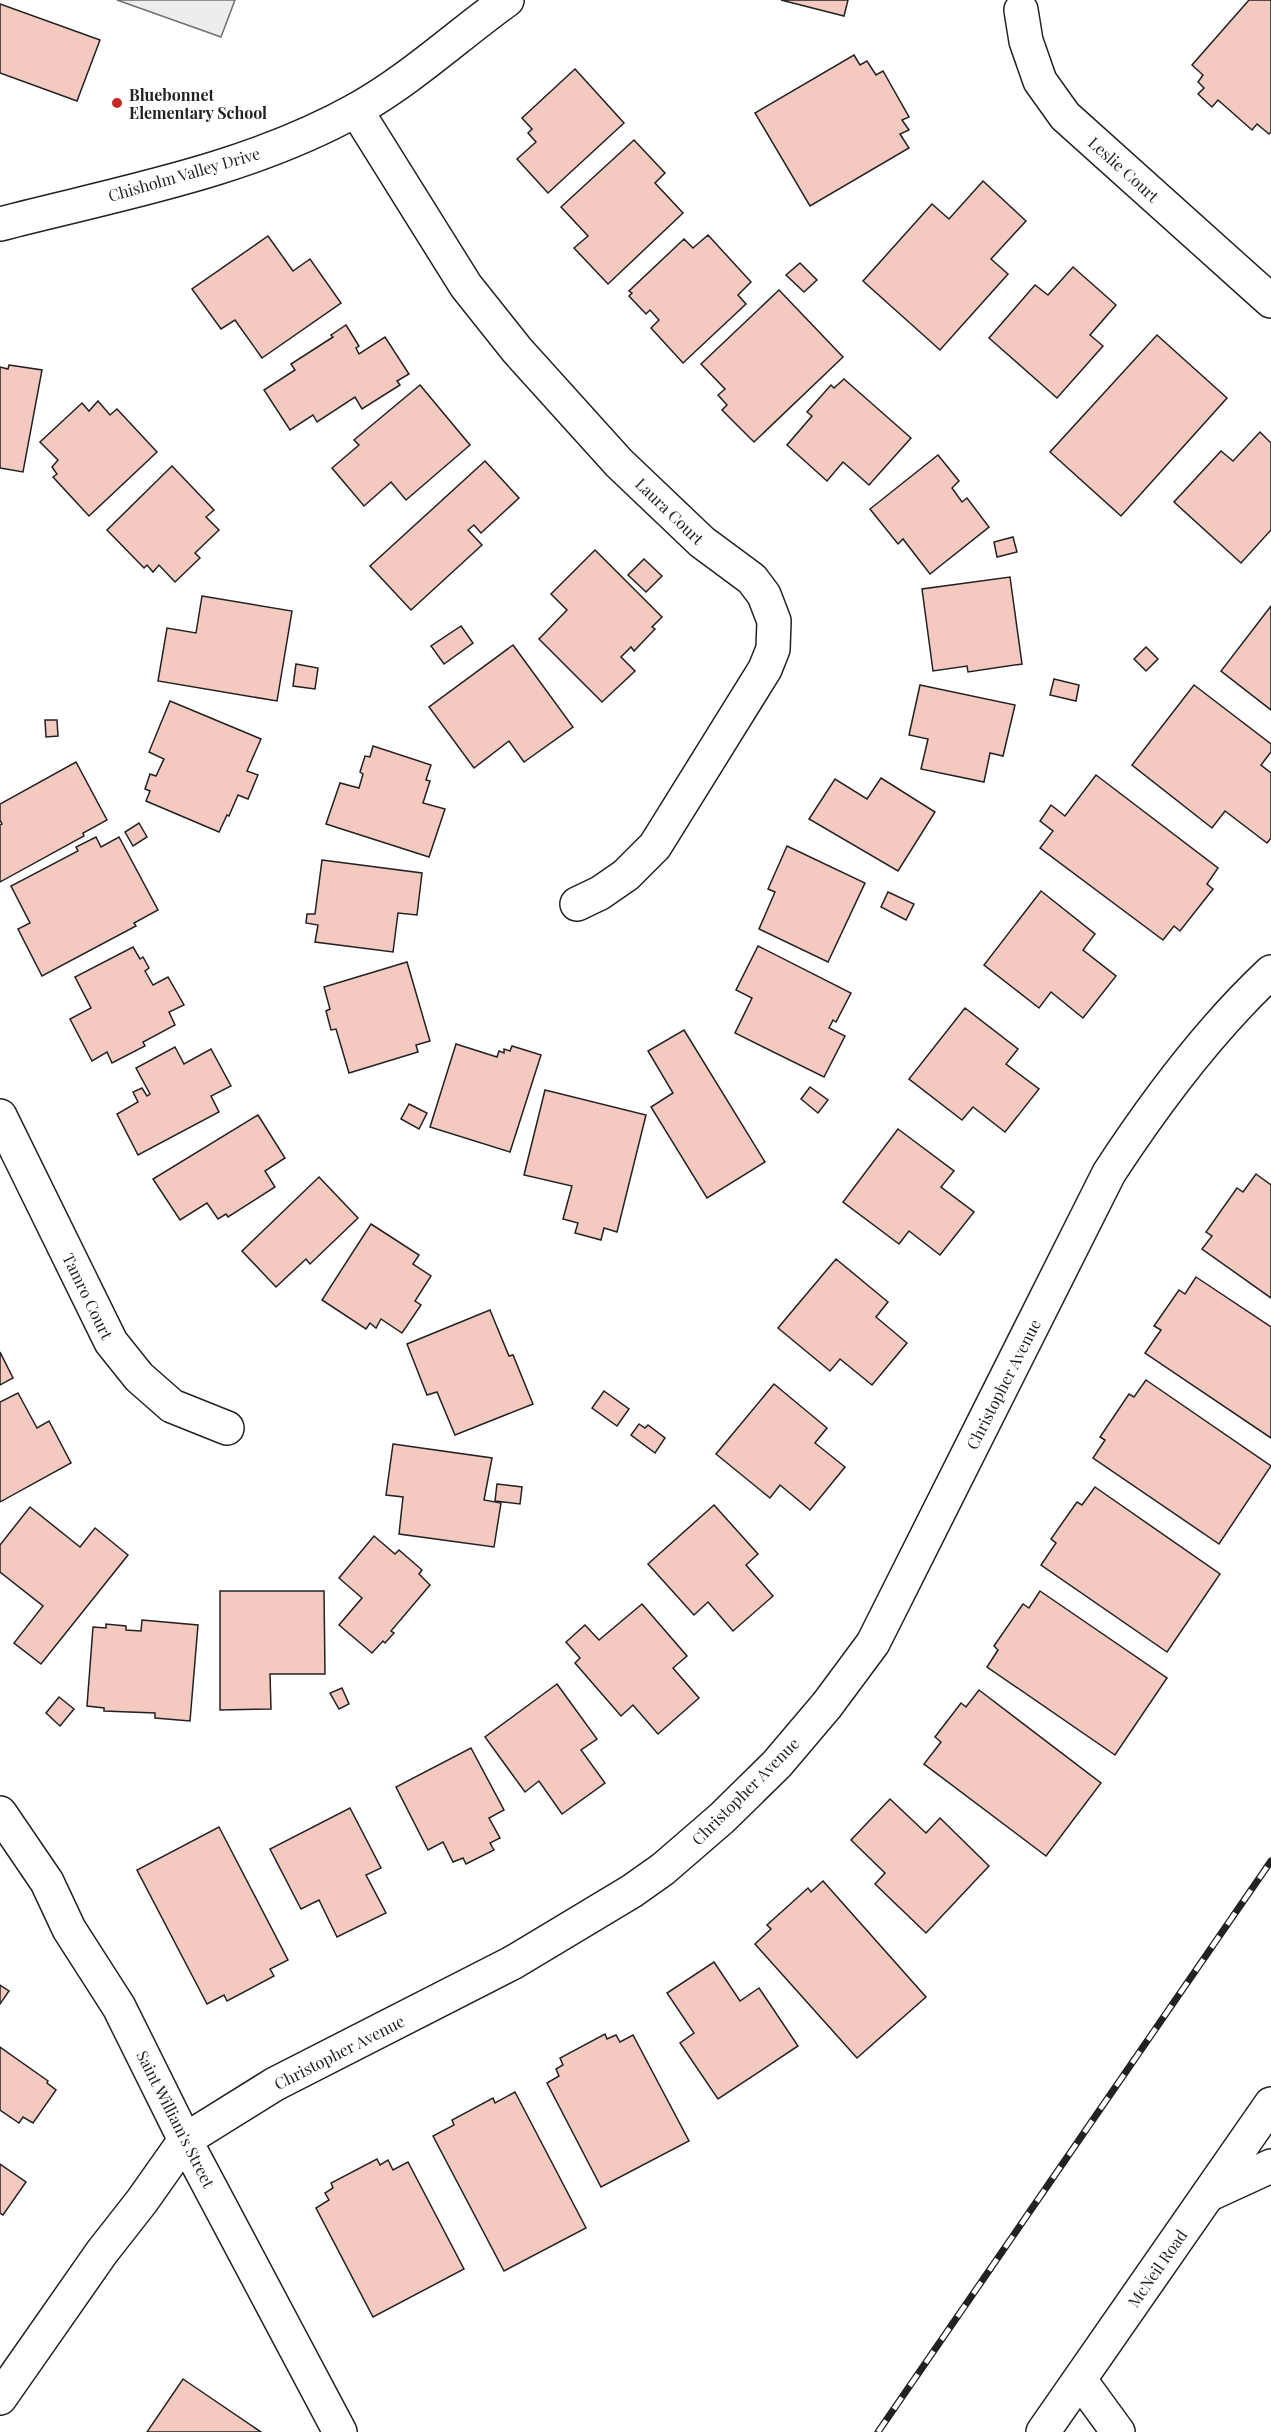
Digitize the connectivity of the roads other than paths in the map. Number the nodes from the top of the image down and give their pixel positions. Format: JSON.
{"nodes":[{"id":1,"x":506,"y":0,"type":"edge"},
{"id":2,"x":1021,"y":10,"type":"dead end"},
{"id":3,"x":356,"y":110,"type":"junction"},
{"id":4,"x":0,"y":224,"type":"edge"},
{"id":5,"x":1271,"y":301,"type":"edge"},
{"id":6,"x":577,"y":904,"type":"dead end"},
{"id":7,"x":1271,"y":972,"type":"edge"},
{"id":8,"x":0,"y":1116,"type":"edge"},
{"id":9,"x":227,"y":1428,"type":"dead end"},
{"id":10,"x":0,"y":1813,"type":"edge"},
{"id":11,"x":1271,"y":2103,"type":"edge"},
{"id":12,"x":185,"y":2140,"type":"junction"},
{"id":13,"x":1271,"y":2166,"type":"edge"},
{"id":14,"x":1208,"y":2195,"type":"junction"},
{"id":15,"x":1080,"y":2380,"type":"junction"},
{"id":16,"x":0,"y":2398,"type":"edge"},
{"id":17,"x":340,"y":2432,"type":"edge"},
{"id":18,"x":1043,"y":2432,"type":"edge"},
{"id":19,"x":1118,"y":2432,"type":"edge"}],
"edges":[{"from":1,"to":3,"type":"street","name":"Chisholm Valley Drive"},
{"from":2,"to":5,"type":"street","name":"Leslie Court"},
{"from":3,"to":4,"type":"street","name":"Chisholm Valley Drive"},
{"from":3,"to":6,"type":"street","name":"Laura Court"},
{"from":7,"to":12,"type":"street","name":"Christopher Avenue"},
{"from":8,"to":9,"type":"street","name":"Tamro Court"},
{"from":10,"to":12,"type":"street","name":"Saint William's Street"},
{"from":11,"to":14,"type":"street","name":"McNeil Road"},
{"from":12,"to":16,"type":"street","name":"Christopher Avenue"},
{"from":12,"to":17,"type":"street","name":"Saint William's Street"},
{"from":13,"to":14,"type":"street"},
{"from":14,"to":15,"type":"street","name":"McNeil Road"},
{"from":15,"to":18,"type":"street","name":"McNeil Road"},
{"from":15,"to":19,"type":"street"}]}
